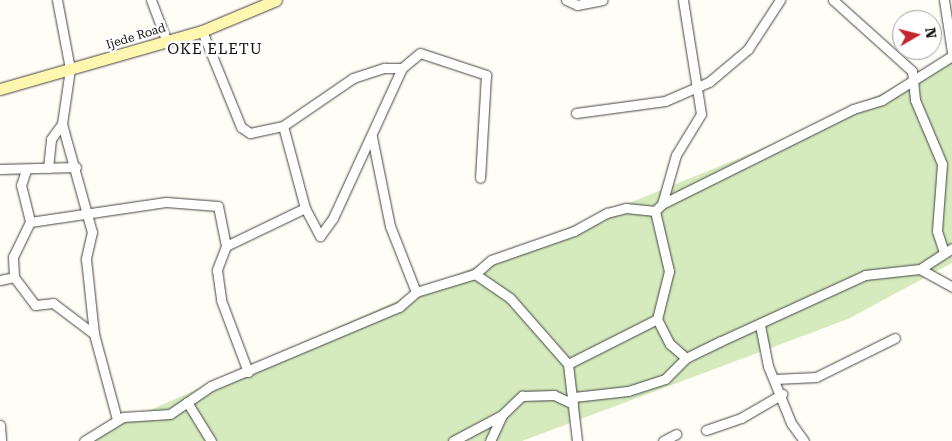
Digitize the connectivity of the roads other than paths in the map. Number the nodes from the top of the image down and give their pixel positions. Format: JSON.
{"nodes":[{"id":1,"x":57,"y":0,"type":"edge"},
{"id":2,"x":151,"y":0,"type":"edge"},
{"id":3,"x":276,"y":0,"type":"edge"},
{"id":4,"x":566,"y":0,"type":"edge"},
{"id":5,"x":603,"y":0,"type":"edge"},
{"id":6,"x":683,"y":0,"type":"edge"},
{"id":7,"x":780,"y":0,"type":"edge"},
{"id":8,"x":833,"y":0,"type":"edge"},
{"id":9,"x":944,"y":0,"type":"edge"},
{"id":10,"x":202,"y":30,"type":"junction"},
{"id":11,"x":167,"y":42,"type":"junction"},
{"id":12,"x":952,"y":52,"type":"edge"},
{"id":13,"x":952,"y":56,"type":"edge"},
{"id":14,"x":402,"y":68,"type":"junction"},
{"id":15,"x":70,"y":69,"type":"junction"},
{"id":16,"x":913,"y":83,"type":"junction"},
{"id":17,"x":697,"y":88,"type":"junction"},
{"id":18,"x":0,"y":89,"type":"edge"},
{"id":19,"x":576,"y":113,"type":"dead end"},
{"id":20,"x":62,"y":124,"type":"junction"},
{"id":21,"x":283,"y":126,"type":"junction"},
{"id":22,"x":372,"y":137,"type":"junction"},
{"id":23,"x":48,"y":168,"type":"junction"},
{"id":24,"x":76,"y":168,"type":"junction"},
{"id":25,"x":0,"y":169,"type":"edge"},
{"id":26,"x":26,"y":170,"type":"junction"},
{"id":27,"x":480,"y":178,"type":"dead end"},
{"id":28,"x":662,"y":204,"type":"junction"},
{"id":29,"x":305,"y":208,"type":"junction"},
{"id":30,"x":88,"y":215,"type":"junction"},
{"id":31,"x":653,"y":215,"type":"junction"},
{"id":32,"x":30,"y":222,"type":"junction"},
{"id":33,"x":226,"y":246,"type":"junction"},
{"id":34,"x":948,"y":250,"type":"edge"},
{"id":35,"x":920,"y":269,"type":"junction"},
{"id":36,"x":475,"y":274,"type":"junction"},
{"id":37,"x":14,"y":277,"type":"junction"},
{"id":38,"x":0,"y":280,"type":"edge"},
{"id":39,"x":952,"y":287,"type":"edge"},
{"id":40,"x":416,"y":292,"type":"junction"},
{"id":41,"x":657,"y":319,"type":"junction"},
{"id":42,"x":760,"y":325,"type":"junction"},
{"id":43,"x":94,"y":334,"type":"junction"},
{"id":44,"x":896,"y":338,"type":"dead end"},
{"id":45,"x":686,"y":358,"type":"junction"},
{"id":46,"x":568,"y":364,"type":"junction"},
{"id":47,"x":248,"y":372,"type":"junction"},
{"id":48,"x":775,"y":379,"type":"junction"},
{"id":49,"x":782,"y":394,"type":"junction"},
{"id":50,"x":573,"y":400,"type":"junction"},
{"id":51,"x":187,"y":402,"type":"junction"},
{"id":52,"x":502,"y":415,"type":"junction"},
{"id":53,"x":117,"y":419,"type":"junction"},
{"id":54,"x":0,"y":425,"type":"edge"},
{"id":55,"x":706,"y":430,"type":"dead end"},
{"id":56,"x":676,"y":434,"type":"dead end"},
{"id":57,"x":1,"y":441,"type":"edge"},
{"id":58,"x":84,"y":441,"type":"edge"},
{"id":59,"x":210,"y":441,"type":"edge"},
{"id":60,"x":453,"y":441,"type":"edge"},
{"id":61,"x":490,"y":441,"type":"edge"},
{"id":62,"x":577,"y":441,"type":"edge"},
{"id":63,"x":663,"y":441,"type":"edge"},
{"id":64,"x":804,"y":441,"type":"edge"}],
"edges":[{"from":1,"to":15,"type":"street"},
{"from":2,"to":11,"type":"street"},
{"from":3,"to":10,"type":"main road","name":"Ijede Road"},
{"from":4,"to":5,"type":"street"},
{"from":6,"to":17,"type":"street"},
{"from":7,"to":17,"type":"street"},
{"from":8,"to":16,"type":"street"},
{"from":9,"to":12,"type":"street"},
{"from":10,"to":11,"type":"main road","name":"Ijede Road"},
{"from":10,"to":21,"type":"street"},
{"from":11,"to":15,"type":"main road","name":"Ijede Road"},
{"from":13,"to":16,"type":"street"},
{"from":14,"to":21,"type":"street"},
{"from":14,"to":22,"type":"street"},
{"from":14,"to":27,"type":"street"},
{"from":15,"to":18,"type":"main road","name":"Ijede Road"},
{"from":15,"to":20,"type":"street"},
{"from":16,"to":28,"type":"street"},
{"from":16,"to":34,"type":"street"},
{"from":17,"to":19,"type":"street"},
{"from":17,"to":28,"type":"street"},
{"from":20,"to":23,"type":"street"},
{"from":20,"to":24,"type":"street"},
{"from":21,"to":29,"type":"street"},
{"from":22,"to":29,"type":"street"},
{"from":22,"to":40,"type":"street"},
{"from":23,"to":24,"type":"street"},
{"from":23,"to":26,"type":"street"},
{"from":24,"to":30,"type":"street"},
{"from":25,"to":26,"type":"street"},
{"from":26,"to":32,"type":"street"},
{"from":28,"to":31,"type":"street"},
{"from":29,"to":33,"type":"street"},
{"from":30,"to":32,"type":"street"},
{"from":30,"to":33,"type":"street"},
{"from":30,"to":43,"type":"street"},
{"from":31,"to":36,"type":"street"},
{"from":31,"to":41,"type":"street"},
{"from":32,"to":37,"type":"street"},
{"from":33,"to":47,"type":"street"},
{"from":34,"to":35,"type":"street"},
{"from":35,"to":39,"type":"street"},
{"from":35,"to":42,"type":"street"},
{"from":36,"to":40,"type":"street"},
{"from":36,"to":46,"type":"street"},
{"from":37,"to":38,"type":"street"},
{"from":37,"to":43,"type":"street"},
{"from":40,"to":47,"type":"street"},
{"from":41,"to":45,"type":"street"},
{"from":41,"to":46,"type":"street"},
{"from":42,"to":45,"type":"street"},
{"from":42,"to":48,"type":"street"},
{"from":43,"to":53,"type":"street"},
{"from":44,"to":48,"type":"street"},
{"from":45,"to":50,"type":"street"},
{"from":46,"to":50,"type":"street"},
{"from":47,"to":51,"type":"street"},
{"from":48,"to":49,"type":"street"},
{"from":49,"to":55,"type":"street"},
{"from":49,"to":64,"type":"street"},
{"from":50,"to":52,"type":"street"},
{"from":50,"to":62,"type":"street"},
{"from":51,"to":53,"type":"street"},
{"from":51,"to":59,"type":"street"},
{"from":52,"to":60,"type":"street"},
{"from":52,"to":61,"type":"street"},
{"from":53,"to":58,"type":"street"},
{"from":54,"to":57,"type":"street"},
{"from":56,"to":63,"type":"street"}]}
